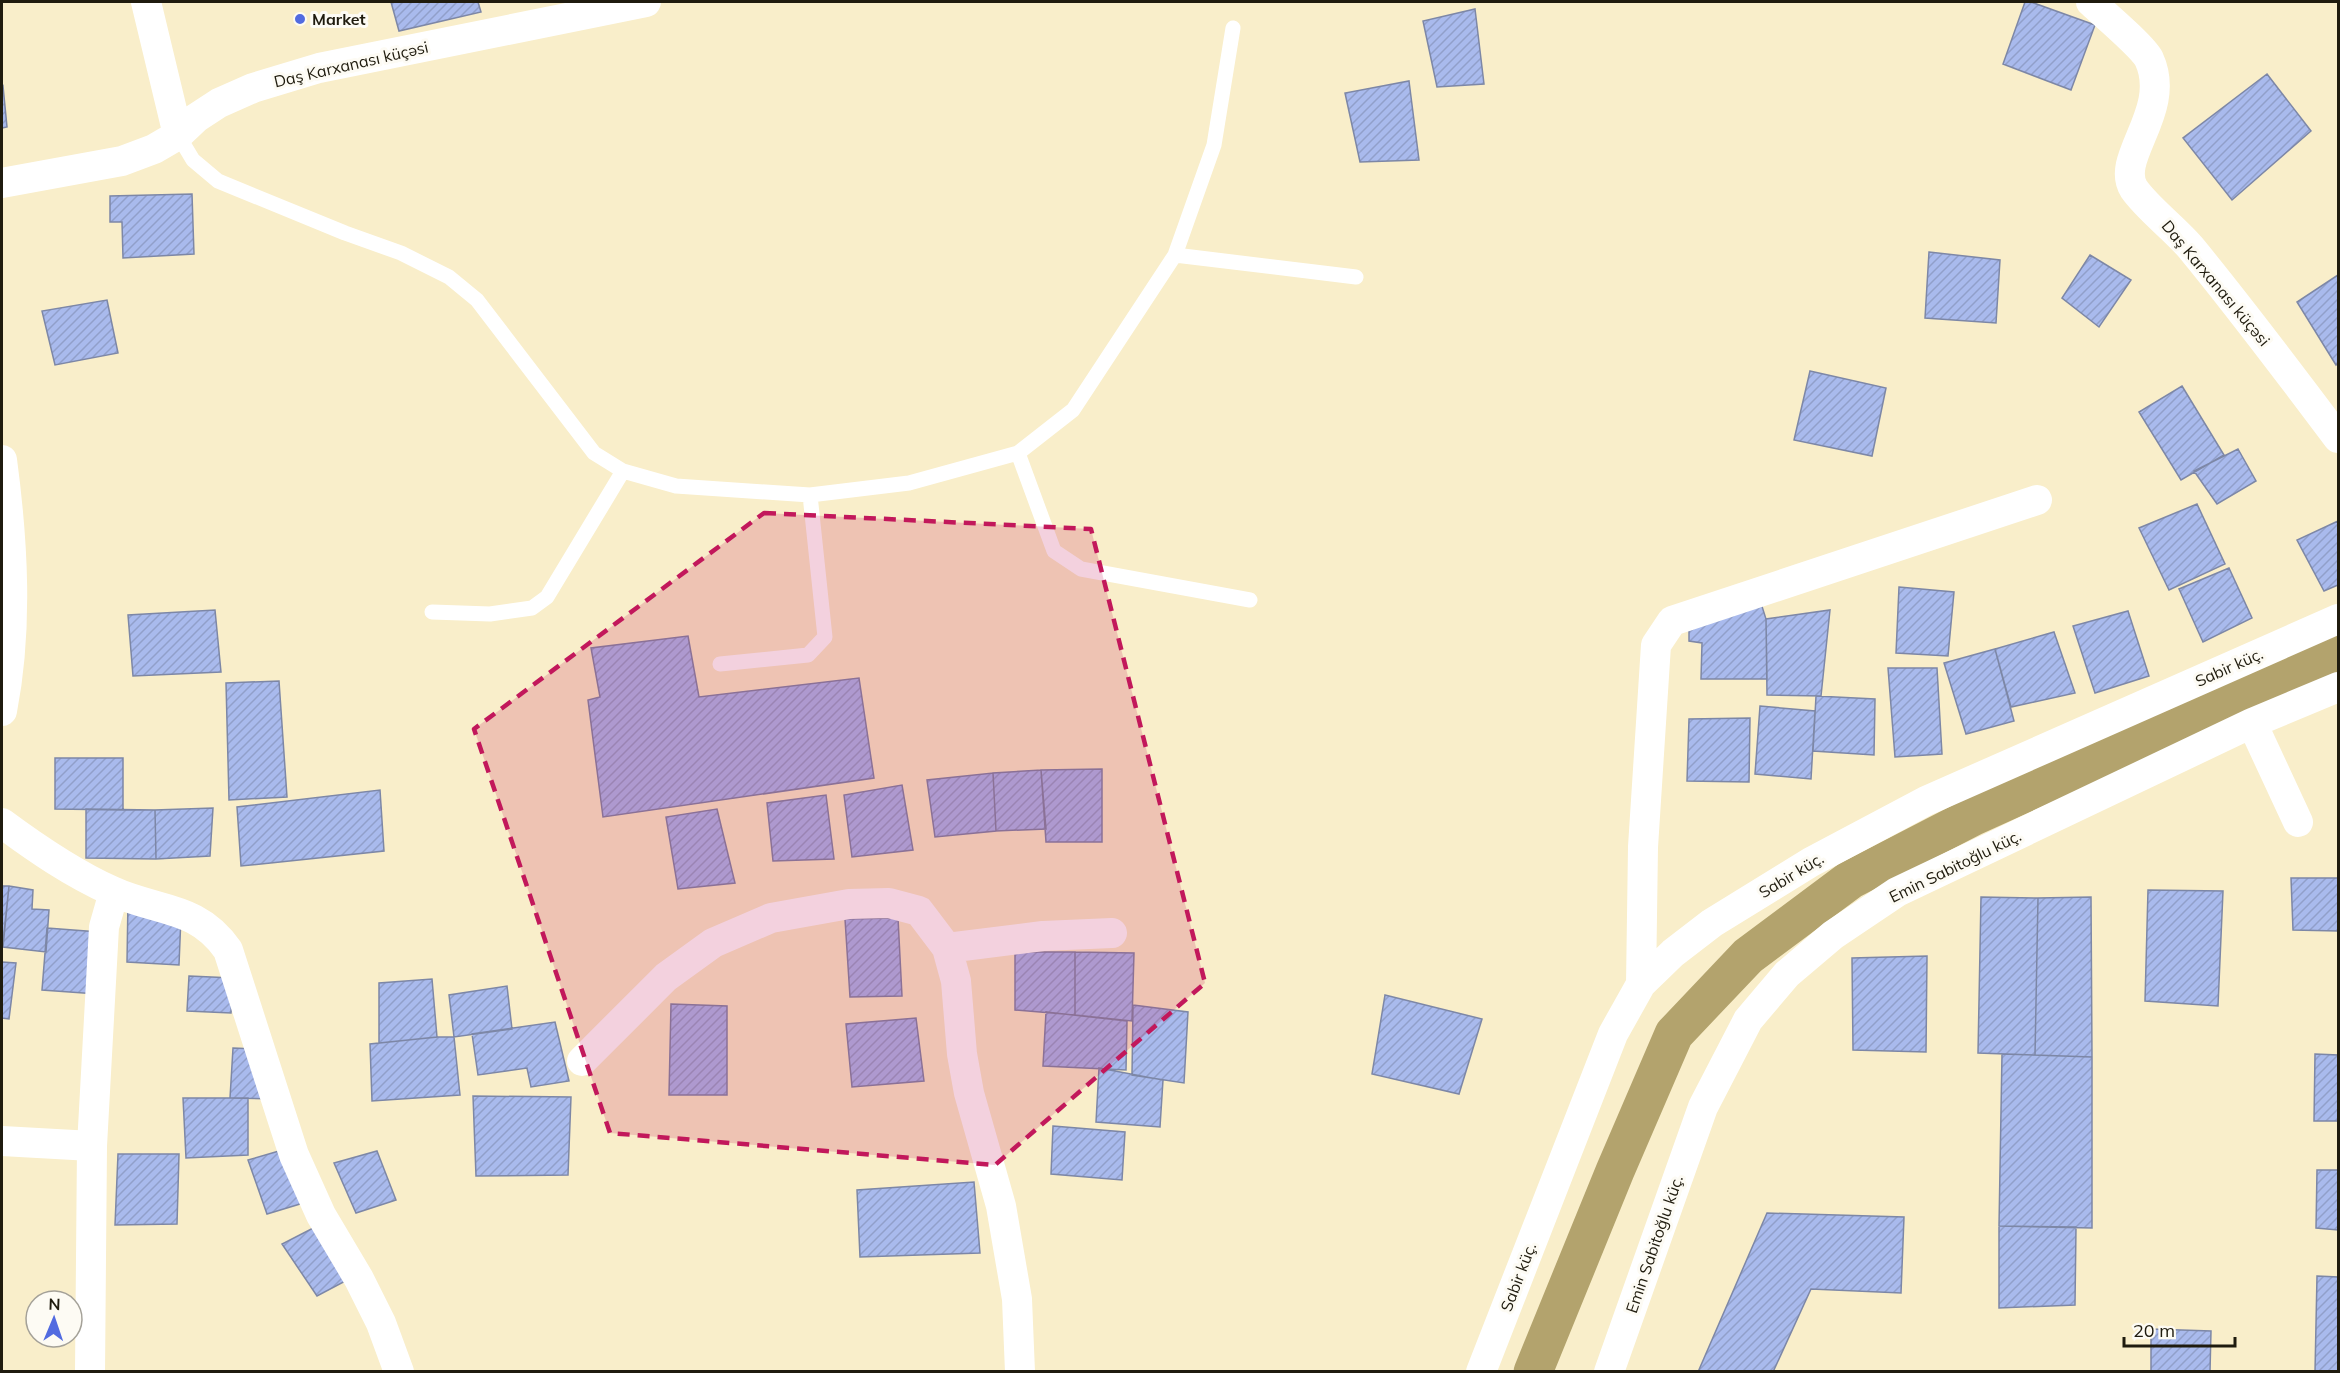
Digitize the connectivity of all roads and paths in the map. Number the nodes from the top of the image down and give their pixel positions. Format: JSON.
{"nodes":[{"id":1,"x":146,"y":2,"type":"edge"},
{"id":2,"x":646,"y":2,"type":"edge"},
{"id":3,"x":2091,"y":2,"type":"edge"},
{"id":4,"x":1233,"y":28,"type":"dead end"},
{"id":5,"x":178,"y":135,"type":"junction"},
{"id":6,"x":2,"y":183,"type":"edge"},
{"id":7,"x":1175,"y":255,"type":"junction"},
{"id":8,"x":1356,"y":277,"type":"dead end"},
{"id":9,"x":2338,"y":438,"type":"edge"},
{"id":10,"x":1018,"y":453,"type":"junction"},
{"id":11,"x":2,"y":460,"type":"edge"},
{"id":12,"x":623,"y":471,"type":"junction"},
{"id":13,"x":810,"y":495,"type":"junction"},
{"id":14,"x":2037,"y":500,"type":"dead end"},
{"id":15,"x":1250,"y":600,"type":"dead end"},
{"id":16,"x":432,"y":612,"type":"dead end"},
{"id":17,"x":2338,"y":619,"type":"edge"},
{"id":18,"x":720,"y":664,"type":"dead end"},
{"id":19,"x":2338,"y":687,"type":"edge"},
{"id":20,"x":2,"y":711,"type":"edge"},
{"id":21,"x":2252,"y":723,"type":"junction"},
{"id":22,"x":2298,"y":822,"type":"dead end"},
{"id":23,"x":2,"y":824,"type":"edge"},
{"id":24,"x":114,"y":892,"type":"junction"},
{"id":25,"x":1112,"y":933,"type":"dead end"},
{"id":26,"x":947,"y":948,"type":"junction"},
{"id":27,"x":1641,"y":984,"type":"junction"},
{"id":28,"x":582,"y":1061,"type":"dead end"},
{"id":29,"x":2,"y":1141,"type":"edge"},
{"id":30,"x":92,"y":1146,"type":"junction"},
{"id":31,"x":90,"y":1371,"type":"edge"},
{"id":32,"x":399,"y":1371,"type":"edge"},
{"id":33,"x":1020,"y":1371,"type":"edge"},
{"id":34,"x":1481,"y":1371,"type":"edge"},
{"id":35,"x":1609,"y":1371,"type":"edge"}],
"edges":[{"from":1,"to":5,"type":"street"},
{"from":2,"to":5,"type":"street","name":"Daş Karxanası küçəsi"},
{"from":3,"to":9,"type":"street","name":"Daş Karxanası küçəsi"},
{"from":4,"to":7,"type":"lane"},
{"from":5,"to":6,"type":"street","name":"Daş Karxanası küçəsi"},
{"from":5,"to":12,"type":"lane"},
{"from":7,"to":8,"type":"lane"},
{"from":7,"to":10,"type":"lane"},
{"from":10,"to":13,"type":"lane"},
{"from":10,"to":15,"type":"lane"},
{"from":11,"to":20,"type":"street"},
{"from":12,"to":13,"type":"lane"},
{"from":12,"to":16,"type":"lane"},
{"from":13,"to":18,"type":"lane"},
{"from":14,"to":27,"type":"street"},
{"from":17,"to":27,"type":"street","name":"Sabir küç."},
{"from":19,"to":21,"type":"street","name":"Emin Sabitoğlu küç."},
{"from":21,"to":22,"type":"street"},
{"from":21,"to":35,"type":"street","name":"Emin Sabitoğlu küç."},
{"from":23,"to":24,"type":"street"},
{"from":24,"to":30,"type":"street"},
{"from":24,"to":32,"type":"street"},
{"from":25,"to":26,"type":"street"},
{"from":26,"to":28,"type":"street"},
{"from":26,"to":33,"type":"street"},
{"from":27,"to":34,"type":"street","name":"Sabir küç."},
{"from":29,"to":30,"type":"street"},
{"from":30,"to":31,"type":"street"}]}
